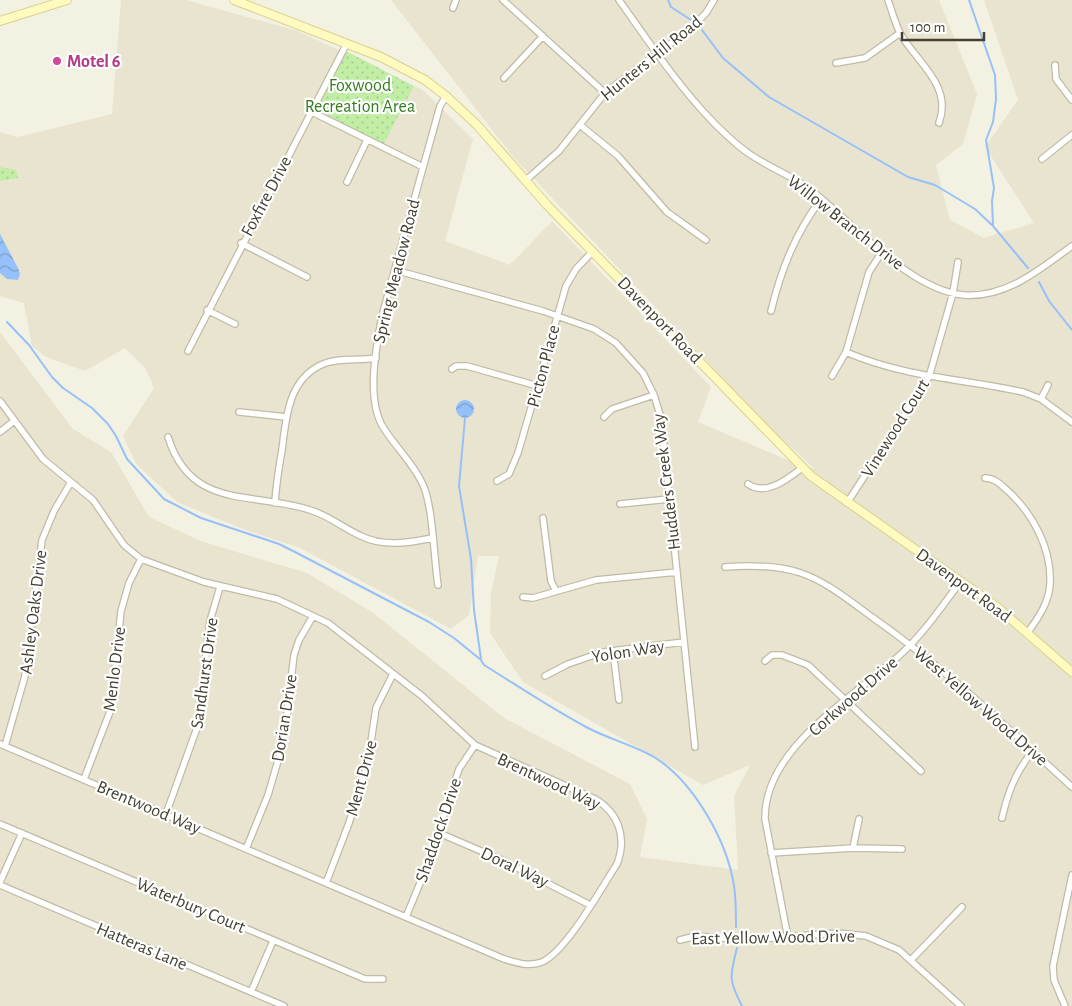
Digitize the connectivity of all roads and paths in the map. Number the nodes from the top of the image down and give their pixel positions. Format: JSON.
{"nodes":[{"id":1,"x":67,"y":0,"type":"edge"},
{"id":2,"x":234,"y":0,"type":"edge"},
{"id":3,"x":456,"y":0,"type":"edge"},
{"id":4,"x":503,"y":0,"type":"edge"},
{"id":5,"x":619,"y":0,"type":"edge"},
{"id":6,"x":714,"y":0,"type":"edge"},
{"id":7,"x":888,"y":0,"type":"edge"},
{"id":8,"x":453,"y":8,"type":"dead end"},
{"id":9,"x":0,"y":21,"type":"edge"},
{"id":10,"x":900,"y":33,"type":"junction"},
{"id":11,"x":543,"y":36,"type":"junction"},
{"id":12,"x":346,"y":43,"type":"junction"},
{"id":13,"x":657,"y":53,"type":"junction"},
{"id":14,"x":836,"y":63,"type":"dead end"},
{"id":15,"x":1055,"y":66,"type":"dead end"},
{"id":16,"x":504,"y":78,"type":"dead end"},
{"id":17,"x":605,"y":93,"type":"junction"},
{"id":18,"x":446,"y":96,"type":"junction"},
{"id":19,"x":1072,"y":100,"type":"edge"},
{"id":20,"x":310,"y":111,"type":"junction"},
{"id":21,"x":939,"y":123,"type":"dead end"},
{"id":22,"x":580,"y":125,"type":"junction"},
{"id":23,"x":1072,"y":135,"type":"edge"},
{"id":24,"x":367,"y":140,"type":"junction"},
{"id":25,"x":1042,"y":159,"type":"dead end"},
{"id":26,"x":423,"y":167,"type":"junction"},
{"id":27,"x":525,"y":180,"type":"junction"},
{"id":28,"x":347,"y":182,"type":"dead end"},
{"id":29,"x":821,"y":199,"type":"junction"},
{"id":30,"x":706,"y":240,"type":"dead end"},
{"id":31,"x":241,"y":243,"type":"junction"},
{"id":32,"x":1072,"y":246,"type":"edge"},
{"id":33,"x":593,"y":252,"type":"junction"},
{"id":34,"x":882,"y":252,"type":"junction"},
{"id":35,"x":958,"y":262,"type":"dead end"},
{"id":36,"x":395,"y":270,"type":"junction"},
{"id":37,"x":307,"y":277,"type":"dead end"},
{"id":38,"x":953,"y":293,"type":"junction"},
{"id":39,"x":207,"y":310,"type":"junction"},
{"id":40,"x":771,"y":312,"type":"dead end"},
{"id":41,"x":557,"y":316,"type":"junction"},
{"id":42,"x":235,"y":324,"type":"dead end"},
{"id":43,"x":188,"y":351,"type":"dead end"},
{"id":44,"x":846,"y":352,"type":"junction"},
{"id":45,"x":376,"y":358,"type":"junction"},
{"id":46,"x":452,"y":368,"type":"dead end"},
{"id":47,"x":832,"y":376,"type":"dead end"},
{"id":48,"x":928,"y":377,"type":"junction"},
{"id":49,"x":1048,"y":385,"type":"dead end"},
{"id":50,"x":538,"y":386,"type":"junction"},
{"id":51,"x":654,"y":395,"type":"junction"},
{"id":52,"x":1041,"y":399,"type":"junction"},
{"id":53,"x":0,"y":401,"type":"edge"},
{"id":54,"x":239,"y":412,"type":"dead end"},
{"id":55,"x":286,"y":417,"type":"junction"},
{"id":56,"x":604,"y":417,"type":"dead end"},
{"id":57,"x":14,"y":421,"type":"junction"},
{"id":58,"x":1072,"y":422,"type":"edge"},
{"id":59,"x":0,"y":432,"type":"edge"},
{"id":60,"x":168,"y":437,"type":"dead end"},
{"id":61,"x":803,"y":467,"type":"junction"},
{"id":62,"x":985,"y":478,"type":"dead end"},
{"id":63,"x":497,"y":481,"type":"dead end"},
{"id":64,"x":71,"y":482,"type":"junction"},
{"id":65,"x":748,"y":484,"type":"dead end"},
{"id":66,"x":669,"y":499,"type":"junction"},
{"id":67,"x":276,"y":503,"type":"junction"},
{"id":68,"x":847,"y":503,"type":"junction"},
{"id":69,"x":620,"y":504,"type":"dead end"},
{"id":70,"x":543,"y":518,"type":"dead end"},
{"id":71,"x":432,"y":538,"type":"junction"},
{"id":72,"x":141,"y":559,"type":"junction"},
{"id":73,"x":725,"y":567,"type":"dead end"},
{"id":74,"x":677,"y":572,"type":"junction"},
{"id":75,"x":961,"y":580,"type":"junction"},
{"id":76,"x":438,"y":585,"type":"dead end"},
{"id":77,"x":220,"y":587,"type":"junction"},
{"id":78,"x":556,"y":591,"type":"junction"},
{"id":79,"x":523,"y":597,"type":"dead end"},
{"id":80,"x":313,"y":616,"type":"junction"},
{"id":81,"x":1028,"y":632,"type":"junction"},
{"id":82,"x":684,"y":642,"type":"junction"},
{"id":83,"x":911,"y":645,"type":"junction"},
{"id":84,"x":613,"y":650,"type":"junction"},
{"id":85,"x":765,"y":661,"type":"dead end"},
{"id":86,"x":1072,"y":672,"type":"edge"},
{"id":87,"x":393,"y":674,"type":"junction"},
{"id":88,"x":545,"y":676,"type":"dead end"},
{"id":89,"x":846,"y":698,"type":"junction"},
{"id":90,"x":619,"y":700,"type":"dead end"},
{"id":91,"x":3,"y":745,"type":"edge"},
{"id":92,"x":475,"y":745,"type":"junction"},
{"id":93,"x":695,"y":748,"type":"dead end"},
{"id":94,"x":1033,"y":751,"type":"junction"},
{"id":95,"x":921,"y":771,"type":"dead end"},
{"id":96,"x":84,"y":779,"type":"junction"},
{"id":97,"x":1072,"y":787,"type":"edge"},
{"id":98,"x":166,"y":814,"type":"junction"},
{"id":99,"x":1002,"y":818,"type":"dead end"},
{"id":100,"x":859,"y":819,"type":"dead end"},
{"id":101,"x":0,"y":824,"type":"edge"},
{"id":102,"x":22,"y":833,"type":"junction"},
{"id":103,"x":439,"y":833,"type":"junction"},
{"id":104,"x":853,"y":848,"type":"junction"},
{"id":105,"x":246,"y":849,"type":"junction"},
{"id":106,"x":902,"y":849,"type":"dead end"},
{"id":107,"x":771,"y":853,"type":"junction"},
{"id":108,"x":1072,"y":875,"type":"edge"},
{"id":109,"x":326,"y":883,"type":"junction"},
{"id":110,"x":0,"y":884,"type":"edge"},
{"id":111,"x":590,"y":905,"type":"junction"},
{"id":112,"x":962,"y":907,"type":"dead end"},
{"id":113,"x":406,"y":917,"type":"junction"},
{"id":114,"x":788,"y":938,"type":"junction"},
{"id":115,"x":273,"y":940,"type":"junction"},
{"id":116,"x":680,"y":940,"type":"dead end"},
{"id":117,"x":911,"y":960,"type":"junction"},
{"id":118,"x":383,"y":979,"type":"dead end"},
{"id":119,"x":251,"y":992,"type":"junction"},
{"id":120,"x":284,"y":1006,"type":"edge"},
{"id":121,"x":961,"y":1006,"type":"edge"},
{"id":122,"x":1065,"y":1006,"type":"edge"}],
"edges":[{"from":1,"to":9,"type":"street"},
{"from":2,"to":12,"type":"street","name":"Davenport Road"},
{"from":3,"to":8,"type":"street"},
{"from":4,"to":11,"type":"street"},
{"from":5,"to":13,"type":"street","name":"Willow Branch Drive"},
{"from":6,"to":13,"type":"street","name":"Hunters Hill Road"},
{"from":7,"to":10,"type":"street"},
{"from":10,"to":14,"type":"street"},
{"from":10,"to":21,"type":"street"},
{"from":11,"to":16,"type":"street"},
{"from":11,"to":17,"type":"street"},
{"from":12,"to":18,"type":"street","name":"Davenport Road"},
{"from":12,"to":20,"type":"street","name":"Foxfire Drive"},
{"from":13,"to":17,"type":"street","name":"Hunters Hill Road"},
{"from":13,"to":29,"type":"street","name":"Willow Branch Drive"},
{"from":15,"to":19,"type":"street"},
{"from":17,"to":22,"type":"street","name":"Hunters Hill Road"},
{"from":18,"to":26,"type":"street","name":"Spring Meadow Road"},
{"from":18,"to":27,"type":"street","name":"Davenport Road"},
{"from":20,"to":24,"type":"street"},
{"from":20,"to":31,"type":"street","name":"Foxfire Drive"},
{"from":22,"to":27,"type":"street","name":"Hunters Hill Road"},
{"from":22,"to":30,"type":"street"},
{"from":23,"to":25,"type":"street"},
{"from":24,"to":26,"type":"street"},
{"from":24,"to":28,"type":"street"},
{"from":26,"to":36,"type":"street","name":"Spring Meadow Road"},
{"from":27,"to":33,"type":"street","name":"Davenport Road"},
{"from":29,"to":34,"type":"street","name":"Willow Branch Drive"},
{"from":29,"to":40,"type":"street"},
{"from":31,"to":37,"type":"street"},
{"from":31,"to":39,"type":"street","name":"Foxfire Drive"},
{"from":32,"to":38,"type":"street","name":"Willow Branch Drive"},
{"from":33,"to":41,"type":"street","name":"Picton Place"},
{"from":33,"to":61,"type":"street","name":"Davenport Road"},
{"from":34,"to":38,"type":"street","name":"Willow Branch Drive"},
{"from":34,"to":44,"type":"street"},
{"from":35,"to":38,"type":"street","name":"Vinewood Court"},
{"from":36,"to":41,"type":"street","name":"Hudders Creek Way"},
{"from":36,"to":45,"type":"street","name":"Spring Meadow Road"},
{"from":38,"to":48,"type":"street","name":"Vinewood Court"},
{"from":39,"to":42,"type":"street"},
{"from":39,"to":43,"type":"street","name":"Foxfire Drive"},
{"from":41,"to":50,"type":"street","name":"Picton Place"},
{"from":41,"to":51,"type":"street","name":"Hudders Creek Way"},
{"from":44,"to":47,"type":"street"},
{"from":44,"to":48,"type":"street"},
{"from":45,"to":55,"type":"street"},
{"from":45,"to":71,"type":"street","name":"Spring Meadow Road"},
{"from":46,"to":50,"type":"street"},
{"from":48,"to":52,"type":"street"},
{"from":48,"to":68,"type":"street","name":"Vinewood Court"},
{"from":49,"to":52,"type":"street"},
{"from":50,"to":63,"type":"street","name":"Picton Place"},
{"from":51,"to":56,"type":"street"},
{"from":51,"to":66,"type":"street","name":"Hudders Creek Way"},
{"from":52,"to":58,"type":"street"},
{"from":53,"to":57,"type":"street","name":"Brentwood Way"},
{"from":54,"to":55,"type":"street"},
{"from":55,"to":67,"type":"street"},
{"from":57,"to":59,"type":"street"},
{"from":57,"to":64,"type":"street","name":"Brentwood Way"},
{"from":60,"to":67,"type":"street"},
{"from":61,"to":65,"type":"street"},
{"from":61,"to":68,"type":"street","name":"Davenport Road"},
{"from":62,"to":81,"type":"street"},
{"from":64,"to":72,"type":"street","name":"Brentwood Way"},
{"from":64,"to":91,"type":"street","name":"Ashley Oaks Drive"},
{"from":66,"to":69,"type":"street"},
{"from":66,"to":74,"type":"street","name":"Hudders Creek Way"},
{"from":67,"to":71,"type":"street"},
{"from":68,"to":75,"type":"street","name":"Davenport Road"},
{"from":70,"to":78,"type":"street"},
{"from":71,"to":76,"type":"street","name":"Spring Meadow Road"},
{"from":72,"to":77,"type":"street","name":"Brentwood Way"},
{"from":72,"to":96,"type":"street","name":"Menlo Drive"},
{"from":73,"to":83,"type":"street","name":"West Yellow Wood Drive"},
{"from":74,"to":78,"type":"street"},
{"from":74,"to":82,"type":"street","name":"Hudders Creek Way"},
{"from":75,"to":81,"type":"street","name":"Davenport Road"},
{"from":75,"to":83,"type":"street","name":"Corkwood Drive"},
{"from":77,"to":80,"type":"street","name":"Brentwood Way"},
{"from":77,"to":98,"type":"street","name":"Sandhurst Drive"},
{"from":78,"to":79,"type":"street"},
{"from":80,"to":87,"type":"street","name":"Brentwood Way"},
{"from":80,"to":105,"type":"street","name":"Dorian Drive"},
{"from":81,"to":86,"type":"street","name":"Davenport Road"},
{"from":82,"to":84,"type":"street","name":"Yolon Way"},
{"from":82,"to":93,"type":"street","name":"Hudders Creek Way"},
{"from":83,"to":89,"type":"street","name":"Corkwood Drive"},
{"from":83,"to":94,"type":"street","name":"West Yellow Wood Drive"},
{"from":84,"to":88,"type":"street","name":"Yolon Way"},
{"from":84,"to":90,"type":"street"},
{"from":85,"to":89,"type":"street"},
{"from":87,"to":92,"type":"street","name":"Brentwood Way"},
{"from":87,"to":109,"type":"street","name":"Ment Drive"},
{"from":89,"to":95,"type":"street"},
{"from":89,"to":107,"type":"street","name":"Corkwood Drive"},
{"from":91,"to":96,"type":"street","name":"Brentwood Way"},
{"from":92,"to":103,"type":"street","name":"Shaddock Drive"},
{"from":92,"to":111,"type":"street","name":"Brentwood Way"},
{"from":94,"to":97,"type":"street","name":"West Yellow Wood Drive"},
{"from":94,"to":99,"type":"street"},
{"from":96,"to":98,"type":"street","name":"Brentwood Way"},
{"from":98,"to":105,"type":"street","name":"Brentwood Way"},
{"from":100,"to":104,"type":"street"},
{"from":101,"to":102,"type":"street","name":"Waterbury Court"},
{"from":102,"to":110,"type":"street"},
{"from":102,"to":115,"type":"street","name":"Waterbury Court"},
{"from":103,"to":111,"type":"street","name":"Doral Way"},
{"from":103,"to":113,"type":"street","name":"Shaddock Drive"},
{"from":104,"to":106,"type":"street"},
{"from":104,"to":107,"type":"street"},
{"from":105,"to":109,"type":"street","name":"Brentwood Way"},
{"from":107,"to":114,"type":"street","name":"Corkwood Drive"},
{"from":108,"to":122,"type":"street"},
{"from":109,"to":113,"type":"street","name":"Brentwood Way"},
{"from":110,"to":119,"type":"street","name":"Hatteras Lane"},
{"from":111,"to":113,"type":"street","name":"Brentwood Way"},
{"from":112,"to":117,"type":"street"},
{"from":114,"to":116,"type":"street","name":"East Yellow Wood Drive"},
{"from":114,"to":117,"type":"street","name":"East Yellow Wood Drive"},
{"from":115,"to":118,"type":"street","name":"Waterbury Court"},
{"from":115,"to":119,"type":"street"},
{"from":117,"to":121,"type":"street","name":"East Yellow Wood Drive"},
{"from":119,"to":120,"type":"street","name":"Hatteras Lane"}]}
